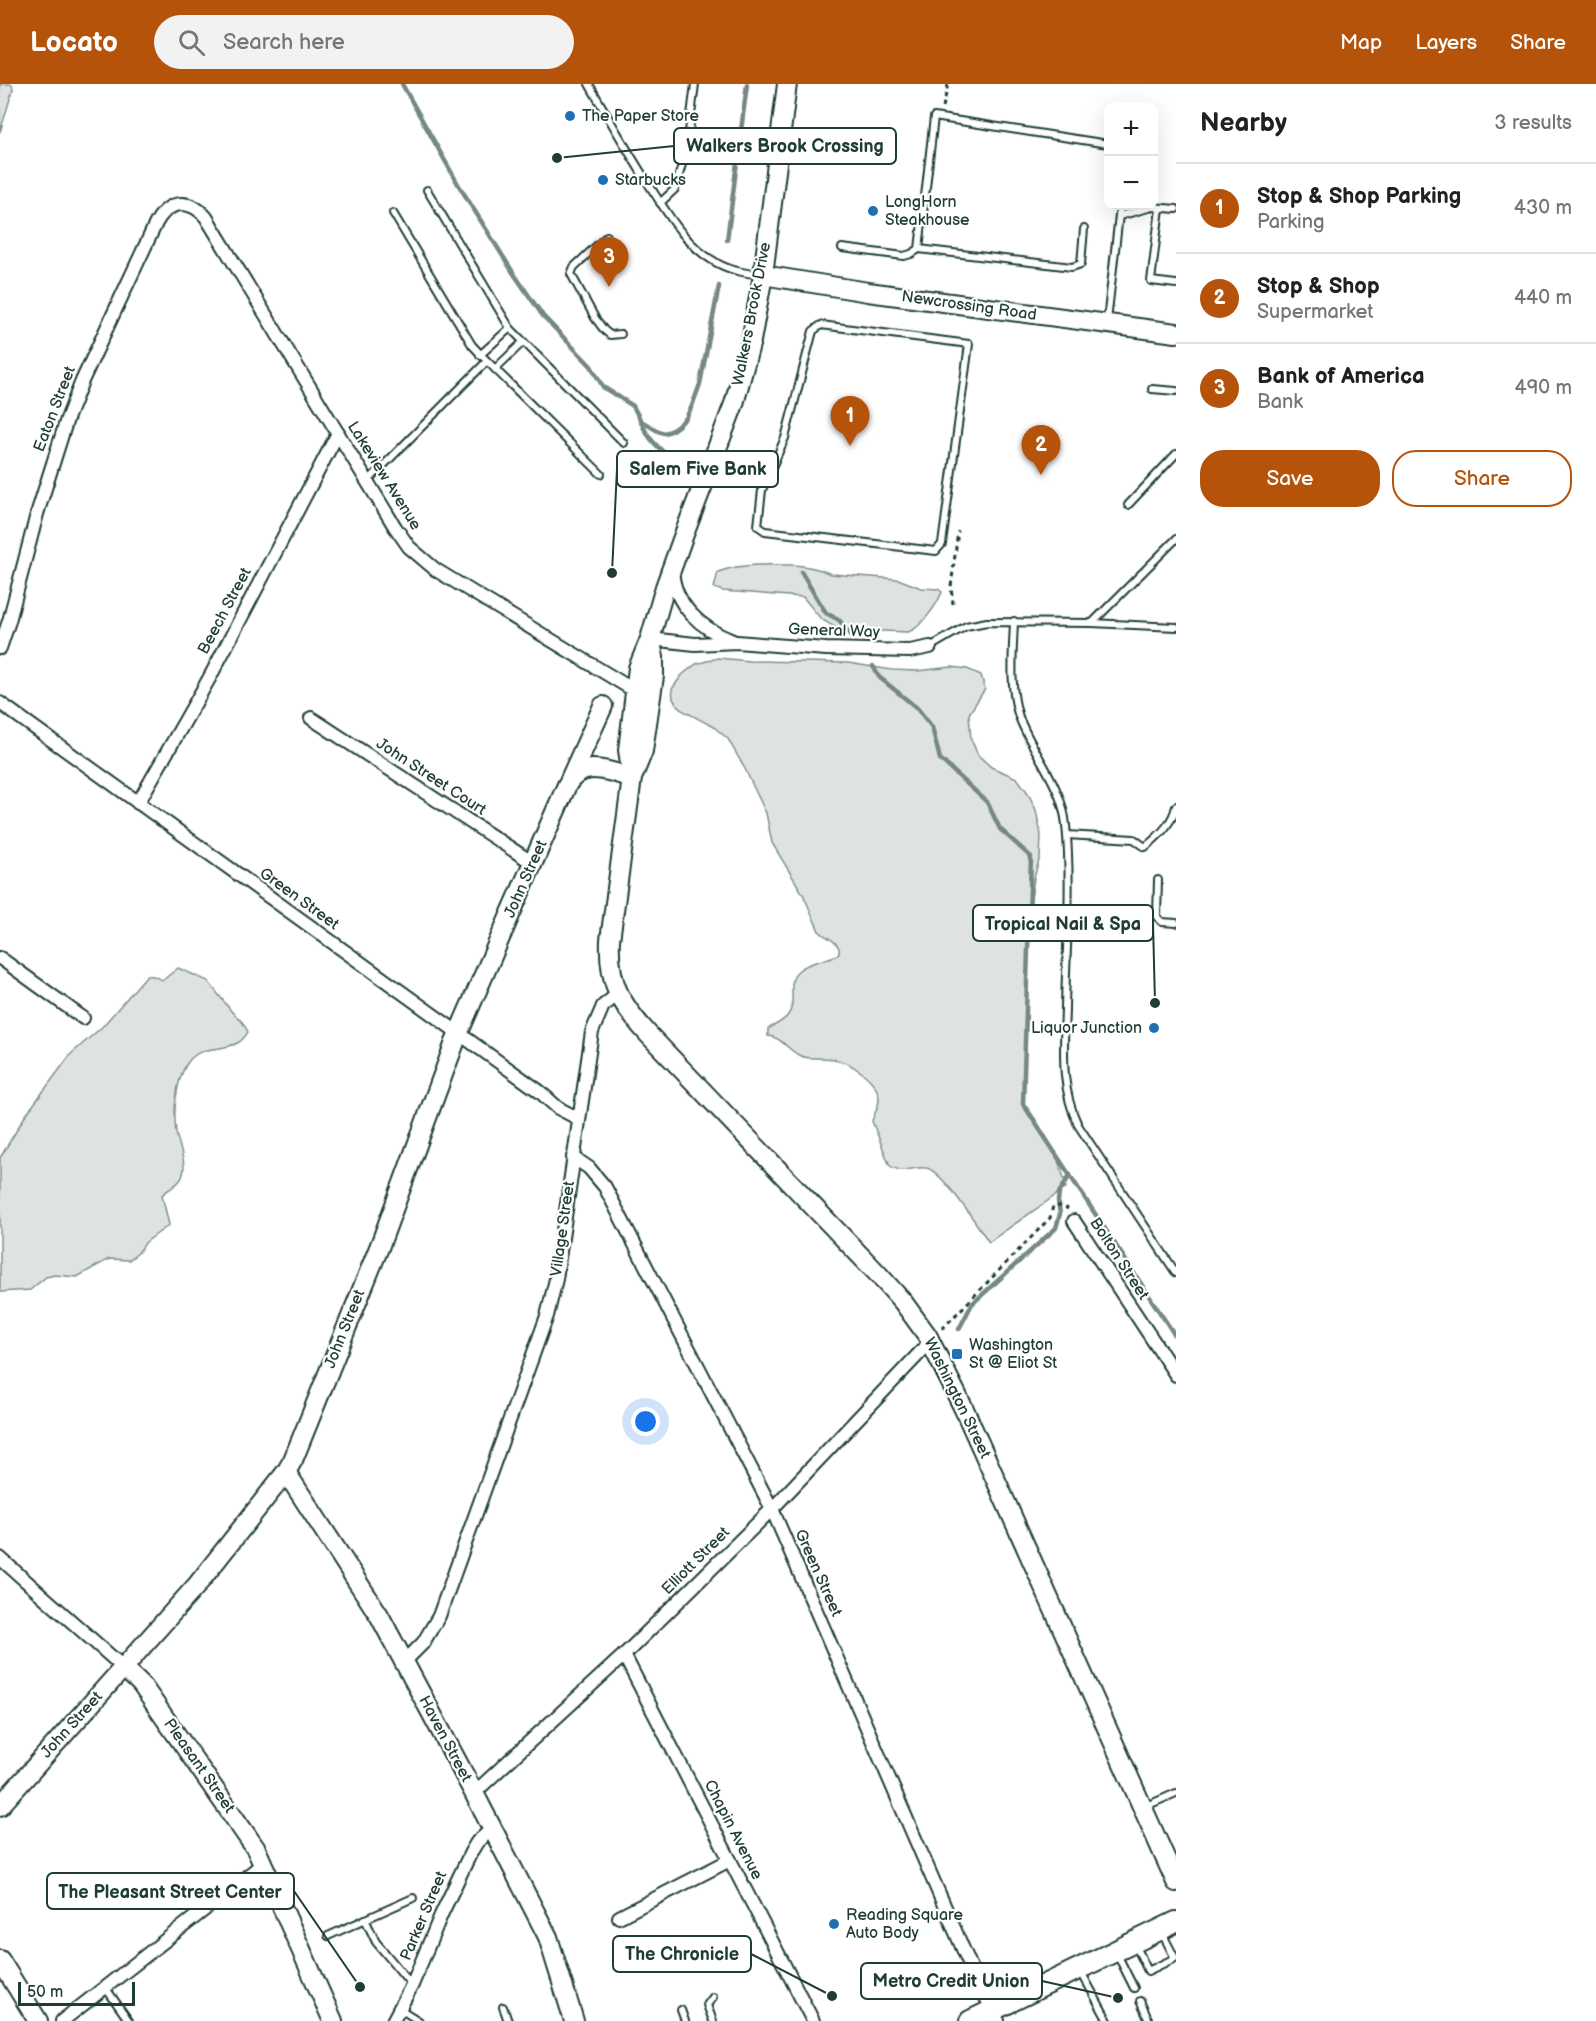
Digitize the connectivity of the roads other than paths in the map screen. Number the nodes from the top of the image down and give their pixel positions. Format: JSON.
{"nodes":[{"id":1,"x":589,"y":84,"type":"edge"},
{"id":2,"x":695,"y":84,"type":"edge"},
{"id":3,"x":787,"y":84,"type":"edge"},
{"id":4,"x":1104,"y":143,"type":"edge"},
{"id":5,"x":426,"y":190,"type":"dead end"},
{"id":6,"x":182,"y":203,"type":"joint"},
{"id":7,"x":660,"y":203,"type":"junction"},
{"id":8,"x":1160,"y":208,"type":"junction"},
{"id":9,"x":1176,"y":209,"type":"edge"},
{"id":10,"x":1120,"y":210,"type":"edge"},
{"id":11,"x":393,"y":213,"type":"dead end"},
{"id":12,"x":1119,"y":216,"type":"junction"},
{"id":13,"x":1084,"y":229,"type":"dead end"},
{"id":14,"x":607,"y":236,"type":"dead end"},
{"id":15,"x":842,"y":248,"type":"dead end"},
{"id":16,"x":919,"y":249,"type":"junction"},
{"id":17,"x":762,"y":275,"type":"junction"},
{"id":18,"x":1176,"y":284,"type":"edge"},
{"id":19,"x":1107,"y":325,"type":"junction"},
{"id":20,"x":510,"y":328,"type":"junction"},
{"id":21,"x":1176,"y":333,"type":"edge"},
{"id":22,"x":621,"y":334,"type":"dead end"},
{"id":23,"x":523,"y":342,"type":"junction"},
{"id":24,"x":480,"y":355,"type":"junction"},
{"id":25,"x":487,"y":361,"type":"junction"},
{"id":26,"x":495,"y":369,"type":"junction"},
{"id":27,"x":1152,"y":389,"type":"dead end"},
{"id":28,"x":1176,"y":391,"type":"edge"},
{"id":29,"x":338,"y":433,"type":"junction"},
{"id":30,"x":624,"y":443,"type":"dead end"},
{"id":31,"x":1176,"y":454,"type":"edge"},
{"id":32,"x":601,"y":474,"type":"dead end"},
{"id":33,"x":367,"y":482,"type":"junction"},
{"id":34,"x":762,"y":490,"type":"joint"},
{"id":35,"x":1128,"y":506,"type":"dead end"},
{"id":36,"x":1175,"y":542,"type":"edge"},
{"id":37,"x":672,"y":567,"type":"junction"},
{"id":38,"x":1014,"y":621,"type":"junction"},
{"id":39,"x":1092,"y":623,"type":"junction"},
{"id":40,"x":1176,"y":627,"type":"edge"},
{"id":41,"x":650,"y":639,"type":"junction"},
{"id":42,"x":737,"y":642,"type":"junction"},
{"id":43,"x":930,"y":647,"type":"joint"},
{"id":44,"x":0,"y":648,"type":"edge"},
{"id":45,"x":635,"y":691,"type":"junction"},
{"id":46,"x":0,"y":704,"type":"edge"},
{"id":47,"x":603,"y":706,"type":"dead end"},
{"id":48,"x":311,"y":718,"type":"dead end"},
{"id":49,"x":632,"y":778,"type":"junction"},
{"id":50,"x":570,"y":779,"type":"junction"},
{"id":51,"x":138,"y":803,"type":"junction"},
{"id":52,"x":1176,"y":806,"type":"edge"},
{"id":53,"x":1067,"y":835,"type":"junction"},
{"id":54,"x":533,"y":863,"type":"junction"},
{"id":55,"x":1158,"y":880,"type":"dead end"},
{"id":56,"x":1176,"y":923,"type":"edge"},
{"id":57,"x":0,"y":958,"type":"edge"},
{"id":58,"x":618,"y":994,"type":"junction"},
{"id":59,"x":83,"y":1018,"type":"dead end"},
{"id":60,"x":458,"y":1034,"type":"junction"},
{"id":61,"x":579,"y":1119,"type":"junction"},
{"id":62,"x":573,"y":1157,"type":"junction"},
{"id":63,"x":1074,"y":1221,"type":"dead end"},
{"id":64,"x":1176,"y":1273,"type":"edge"},
{"id":65,"x":931,"y":1341,"type":"junction"},
{"id":66,"x":1176,"y":1375,"type":"edge"},
{"id":67,"x":286,"y":1472,"type":"junction"},
{"id":68,"x":772,"y":1509,"type":"junction"},
{"id":69,"x":0,"y":1558,"type":"edge"},
{"id":70,"x":624,"y":1655,"type":"junction"},
{"id":71,"x":404,"y":1662,"type":"junction"},
{"id":72,"x":124,"y":1668,"type":"junction"},
{"id":73,"x":474,"y":1793,"type":"junction"},
{"id":74,"x":1176,"y":1793,"type":"edge"},
{"id":75,"x":0,"y":1806,"type":"edge"},
{"id":76,"x":1142,"y":1808,"type":"junction"},
{"id":77,"x":492,"y":1829,"type":"junction"},
{"id":78,"x":730,"y":1860,"type":"junction"},
{"id":79,"x":264,"y":1863,"type":"junction"},
{"id":80,"x":1176,"y":1882,"type":"edge"},
{"id":81,"x":413,"y":1898,"type":"dead end"},
{"id":82,"x":619,"y":1917,"type":"dead end"},
{"id":83,"x":365,"y":1919,"type":"junction"},
{"id":84,"x":1168,"y":1925,"type":"edge"},
{"id":85,"x":328,"y":1936,"type":"dead end"},
{"id":86,"x":1134,"y":1942,"type":"junction"},
{"id":87,"x":1116,"y":1952,"type":"junction"},
{"id":88,"x":1175,"y":1957,"type":"edge"},
{"id":89,"x":0,"y":1960,"type":"edge"},
{"id":90,"x":1080,"y":1970,"type":"junction"},
{"id":91,"x":412,"y":1984,"type":"junction"},
{"id":92,"x":105,"y":1987,"type":"junction"},
{"id":93,"x":1134,"y":1989,"type":"dead end"},
{"id":94,"x":713,"y":1997,"type":"dead end"},
{"id":95,"x":1140,"y":2001,"type":"dead end"},
{"id":96,"x":503,"y":2007,"type":"dead end"},
{"id":97,"x":399,"y":2009,"type":"junction"},
{"id":98,"x":681,"y":2010,"type":"dead end"},
{"id":99,"x":995,"y":2016,"type":"edge"},
{"id":100,"x":38,"y":2021,"type":"edge"},
{"id":101,"x":62,"y":2021,"type":"edge"},
{"id":102,"x":129,"y":2021,"type":"edge"},
{"id":103,"x":333,"y":2021,"type":"edge"},
{"id":104,"x":393,"y":2021,"type":"edge"},
{"id":105,"x":419,"y":2021,"type":"edge"},
{"id":106,"x":508,"y":2021,"type":"edge"},
{"id":107,"x":574,"y":2021,"type":"edge"},
{"id":108,"x":685,"y":2021,"type":"edge"},
{"id":109,"x":713,"y":2021,"type":"edge"},
{"id":110,"x":813,"y":2021,"type":"edge"},
{"id":111,"x":970,"y":2021,"type":"edge"},
{"id":112,"x":1108,"y":2021,"type":"edge"},
{"id":113,"x":1149,"y":2021,"type":"edge"}],
"edges":[{"from":1,"to":7,"type":"lane"},
{"from":2,"to":7,"type":"lane"},
{"from":3,"to":17,"type":"street","name":"Walkers Brook Drive"},
{"from":4,"to":16,"type":"lane"},
{"from":5,"to":20,"type":"lane"},
{"from":6,"to":29,"type":"street","name":"Lakeview Avenue"},
{"from":6,"to":44,"type":"street","name":"Eaton Street"},
{"from":7,"to":17,"type":"lane"},
{"from":8,"to":9,"type":"lane"},
{"from":8,"to":12,"type":"lane"},
{"from":8,"to":18,"type":"lane"},
{"from":10,"to":12,"type":"lane"},
{"from":11,"to":24,"type":"lane"},
{"from":12,"to":19,"type":"lane"},
{"from":13,"to":16,"type":"lane"},
{"from":14,"to":22,"type":"lane"},
{"from":15,"to":16,"type":"lane"},
{"from":17,"to":19,"type":"street","name":"Newcrossing Road"},
{"from":17,"to":37,"type":"street","name":"Walkers Brook Drive"},
{"from":19,"to":21,"type":"street","name":"Newcrossing Road"},
{"from":20,"to":23,"type":"lane"},
{"from":20,"to":24,"type":"lane"},
{"from":23,"to":26,"type":"lane"},
{"from":23,"to":30,"type":"lane"},
{"from":24,"to":25,"type":"lane"},
{"from":25,"to":26,"type":"lane"},
{"from":25,"to":33,"type":"lane"},
{"from":26,"to":32,"type":"lane"},
{"from":27,"to":28,"type":"lane"},
{"from":29,"to":33,"type":"street","name":"Lakeview Avenue"},
{"from":29,"to":51,"type":"street","name":"Beech Street"},
{"from":31,"to":35,"type":"lane"},
{"from":33,"to":45,"type":"street","name":"Lakeview Avenue"},
{"from":34,"to":34,"type":"lane"},
{"from":36,"to":39,"type":"lane"},
{"from":37,"to":41,"type":"street","name":"Walkers Brook Drive"},
{"from":37,"to":42,"type":"street","name":"General Way"},
{"from":38,"to":39,"type":"lane"},
{"from":38,"to":43,"type":"lane"},
{"from":38,"to":53,"type":"lane"},
{"from":39,"to":40,"type":"lane"},
{"from":41,"to":42,"type":"street","name":"General Way"},
{"from":41,"to":45,"type":"street"},
{"from":41,"to":49,"type":"street"},
{"from":42,"to":43,"type":"street","name":"General Way"},
{"from":45,"to":49,"type":"street"},
{"from":46,"to":51,"type":"street","name":"Green Street"},
{"from":47,"to":50,"type":"street","name":"John Street"},
{"from":48,"to":54,"type":"street","name":"John Street Court"},
{"from":49,"to":50,"type":"street"},
{"from":49,"to":58,"type":"street"},
{"from":50,"to":54,"type":"street","name":"John Street"},
{"from":51,"to":60,"type":"street","name":"Green Street"},
{"from":52,"to":53,"type":"lane"},
{"from":53,"to":64,"type":"lane"},
{"from":54,"to":60,"type":"street","name":"John Street"},
{"from":55,"to":56,"type":"lane"},
{"from":57,"to":59,"type":"street"},
{"from":58,"to":61,"type":"street","name":"Village Street"},
{"from":58,"to":65,"type":"street","name":"Washington Street"},
{"from":60,"to":61,"type":"street","name":"Green Street"},
{"from":60,"to":67,"type":"street","name":"John Street"},
{"from":61,"to":62,"type":"street","name":"Village Street"},
{"from":62,"to":68,"type":"street","name":"Green Street"},
{"from":62,"to":71,"type":"street","name":"Village Street"},
{"from":63,"to":66,"type":"street","name":"Bolton Street"},
{"from":65,"to":68,"type":"street","name":"Elliott Street"},
{"from":65,"to":76,"type":"street","name":"Washington Street"},
{"from":67,"to":71,"type":"street","name":"Haven Street"},
{"from":67,"to":72,"type":"street","name":"John Street"},
{"from":68,"to":70,"type":"street","name":"Elliott Street"},
{"from":68,"to":99,"type":"street","name":"Green Street"},
{"from":69,"to":72,"type":"street","name":"Pleasant Street"},
{"from":70,"to":73,"type":"street","name":"Elliott Street"},
{"from":70,"to":78,"type":"street","name":"Chapin Avenue"},
{"from":71,"to":73,"type":"street","name":"Haven Street"},
{"from":72,"to":75,"type":"street","name":"John Street"},
{"from":72,"to":79,"type":"street","name":"Pleasant Street"},
{"from":73,"to":77,"type":"street","name":"Haven Street"},
{"from":74,"to":76,"type":"lane"},
{"from":76,"to":80,"type":"street","name":"Washington Street"},
{"from":77,"to":91,"type":"street","name":"Parker Street"},
{"from":77,"to":107,"type":"street","name":"Haven Street"},
{"from":78,"to":82,"type":"street"},
{"from":78,"to":110,"type":"street","name":"Chapin Avenue"},
{"from":79,"to":92,"type":"street"},
{"from":79,"to":103,"type":"street","name":"Pleasant Street"},
{"from":81,"to":83,"type":"lane"},
{"from":83,"to":85,"type":"lane"},
{"from":83,"to":91,"type":"lane"},
{"from":84,"to":86,"type":"main road"},
{"from":84,"to":88,"type":"lane"},
{"from":86,"to":87,"type":"main road"},
{"from":86,"to":88,"type":"lane"},
{"from":87,"to":90,"type":"main road"},
{"from":87,"to":93,"type":"lane"},
{"from":89,"to":100,"type":"street"},
{"from":90,"to":99,"type":"main road"},
{"from":90,"to":112,"type":"lane"},
{"from":91,"to":97,"type":"street","name":"Parker Street"},
{"from":92,"to":101,"type":"street"},
{"from":92,"to":102,"type":"lane"},
{"from":94,"to":109,"type":"lane"},
{"from":95,"to":113,"type":"lane"},
{"from":96,"to":106,"type":"lane"},
{"from":97,"to":104,"type":"street","name":"Parker Street"},
{"from":97,"to":105,"type":"lane"},
{"from":98,"to":108,"type":"lane"},
{"from":99,"to":111,"type":"main road"}]}
